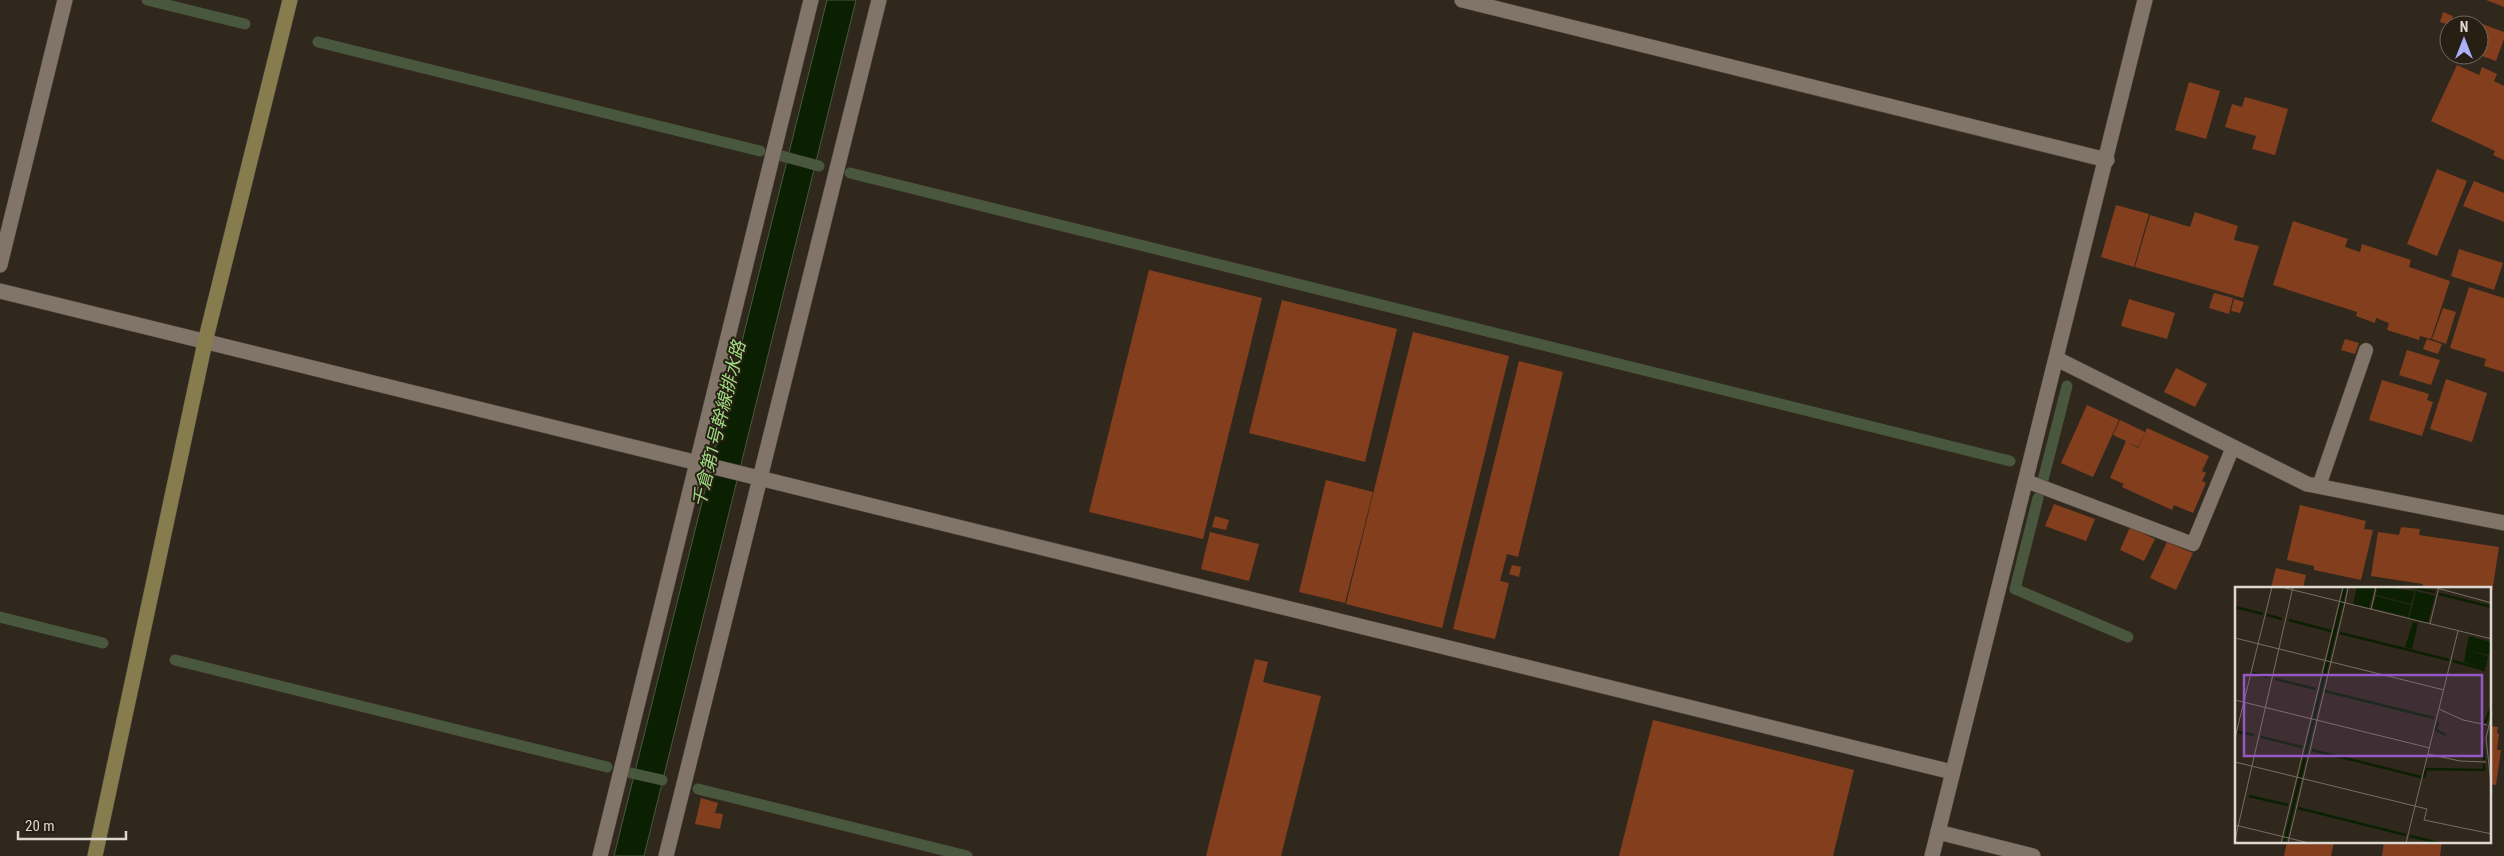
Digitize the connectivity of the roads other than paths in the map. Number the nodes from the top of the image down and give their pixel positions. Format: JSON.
{"nodes":[{"id":1,"x":65,"y":0,"type":"edge"},
{"id":2,"x":290,"y":0,"type":"edge"},
{"id":3,"x":812,"y":0,"type":"edge"},
{"id":4,"x":879,"y":0,"type":"edge"},
{"id":5,"x":1462,"y":0,"type":"edge"},
{"id":6,"x":2146,"y":0,"type":"edge"},
{"id":7,"x":2107,"y":160,"type":"junction"},
{"id":8,"x":0,"y":264,"type":"edge"},
{"id":9,"x":0,"y":291,"type":"edge"},
{"id":10,"x":205,"y":342,"type":"junction"},
{"id":11,"x":2366,"y":350,"type":"dead end"},
{"id":12,"x":2057,"y":359,"type":"junction"},
{"id":13,"x":2234,"y":447,"type":"junction"},
{"id":14,"x":700,"y":465,"type":"junction"},
{"id":15,"x":754,"y":478,"type":"junction"},
{"id":16,"x":2026,"y":481,"type":"junction"},
{"id":17,"x":2319,"y":486,"type":"junction"},
{"id":18,"x":2504,"y":523,"type":"edge"},
{"id":19,"x":1952,"y":772,"type":"junction"},
{"id":20,"x":1938,"y":832,"type":"junction"},
{"id":21,"x":95,"y":856,"type":"edge"},
{"id":22,"x":600,"y":856,"type":"edge"},
{"id":23,"x":666,"y":856,"type":"edge"},
{"id":24,"x":1932,"y":856,"type":"edge"},
{"id":25,"x":2033,"y":856,"type":"edge"}],
"edges":[{"from":1,"to":8,"type":"street"},
{"from":2,"to":10,"type":"street"},
{"from":3,"to":14,"type":"street"},
{"from":4,"to":15,"type":"street"},
{"from":5,"to":7,"type":"street"},
{"from":6,"to":7,"type":"street"},
{"from":7,"to":12,"type":"street"},
{"from":9,"to":10,"type":"street"},
{"from":10,"to":14,"type":"street"},
{"from":10,"to":21,"type":"street"},
{"from":11,"to":17,"type":"lane"},
{"from":12,"to":13,"type":"street"},
{"from":12,"to":16,"type":"street"},
{"from":13,"to":16,"type":"lane"},
{"from":13,"to":17,"type":"street"},
{"from":14,"to":15,"type":"street"},
{"from":14,"to":22,"type":"street"},
{"from":15,"to":19,"type":"street"},
{"from":15,"to":23,"type":"street"},
{"from":16,"to":19,"type":"street"},
{"from":17,"to":18,"type":"street"},
{"from":19,"to":20,"type":"street"},
{"from":20,"to":24,"type":"street"},
{"from":20,"to":25,"type":"street"}]}
